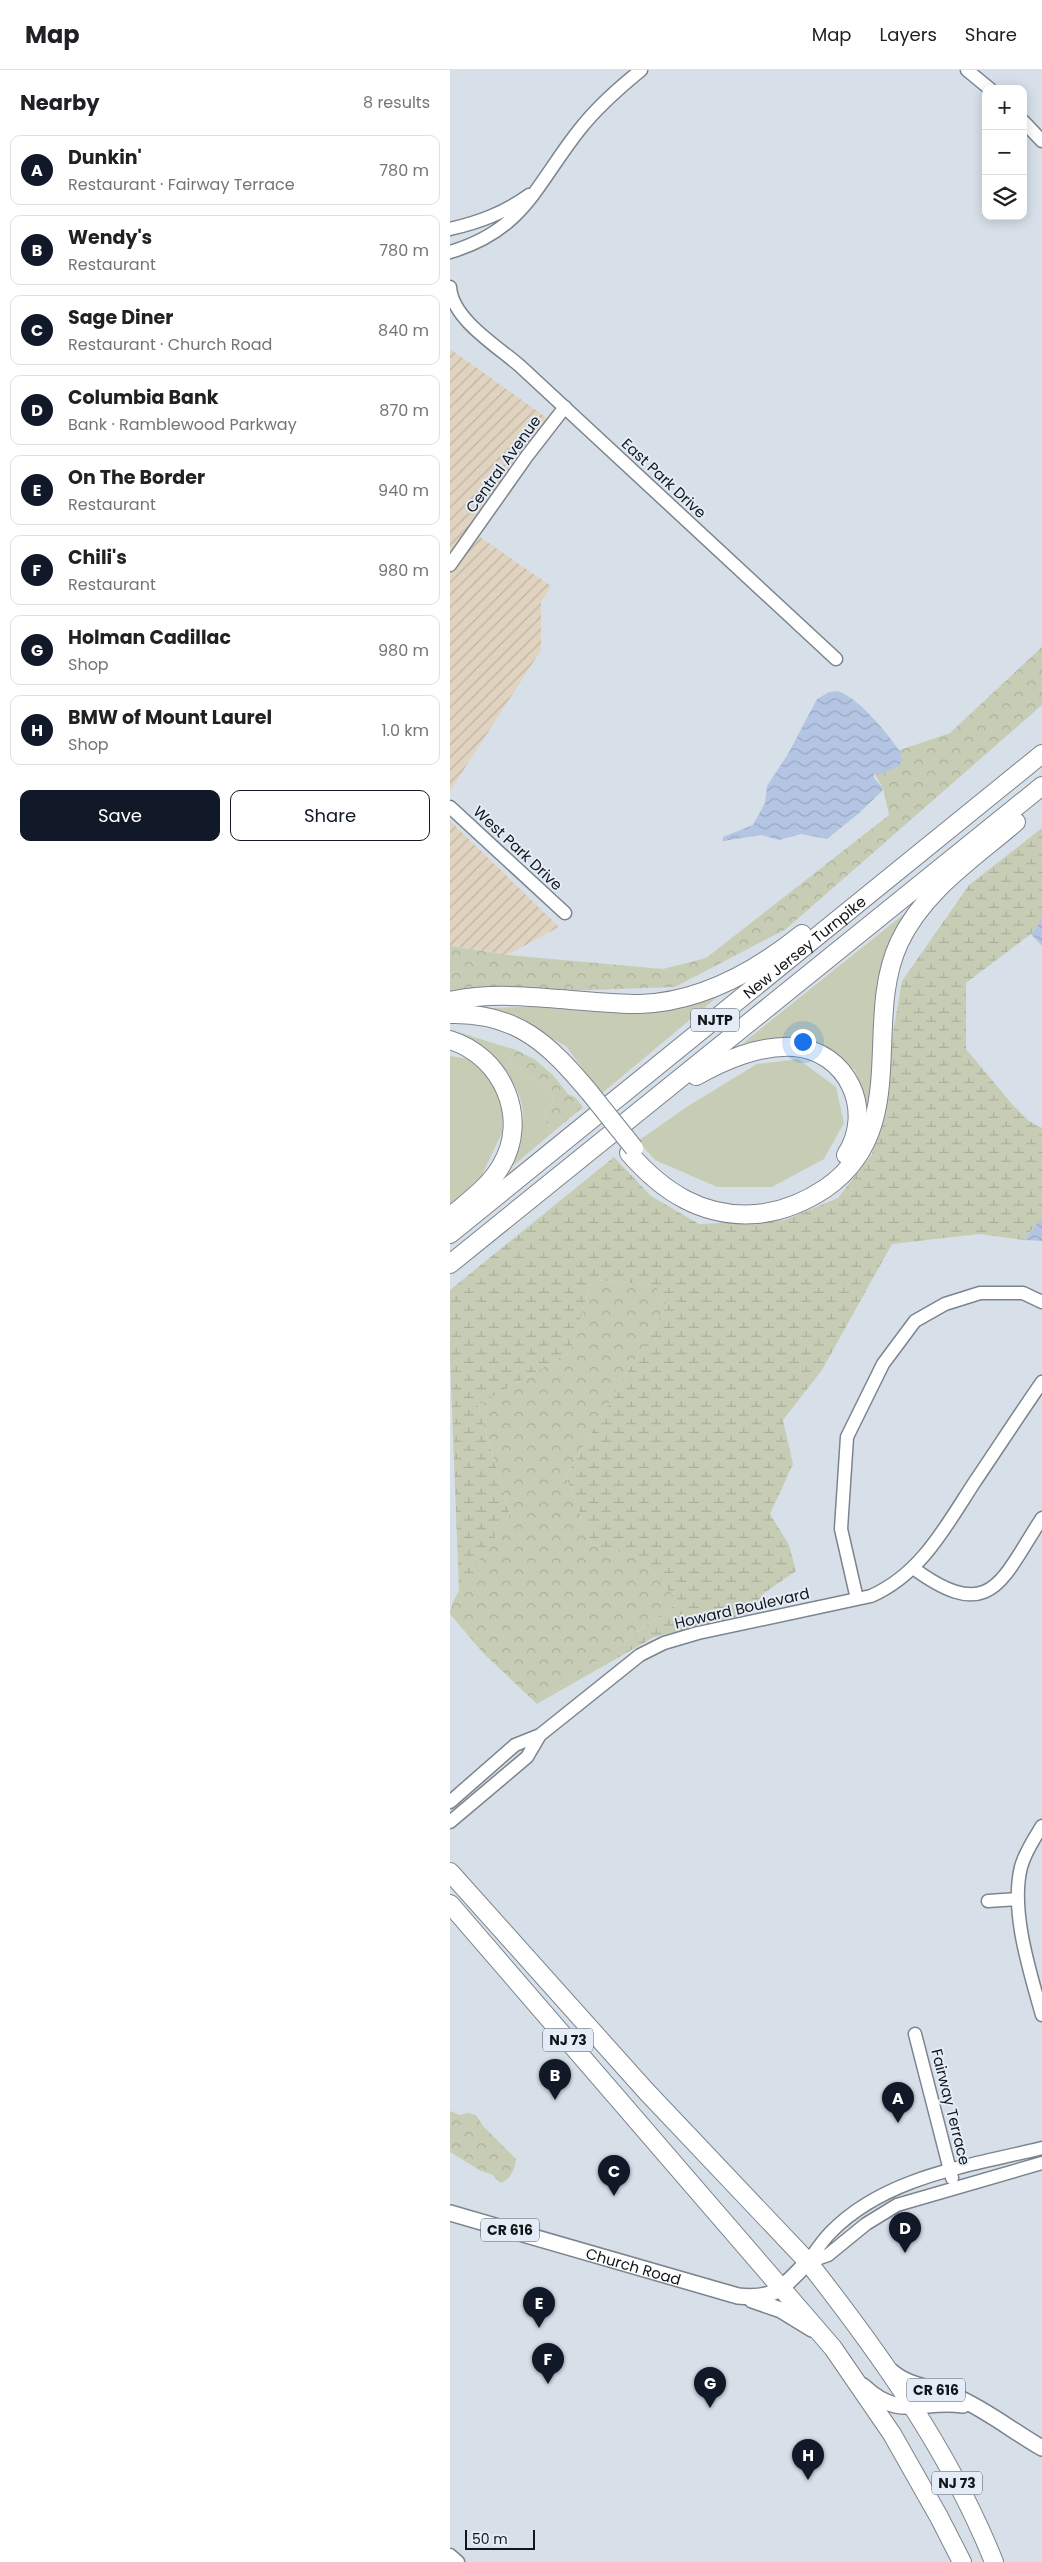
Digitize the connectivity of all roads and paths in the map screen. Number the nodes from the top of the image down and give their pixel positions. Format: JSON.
{"nodes":[{"id":1,"x":641,"y":70,"type":"edge"},
{"id":2,"x":967,"y":70,"type":"edge"},
{"id":3,"x":985,"y":85,"type":"edge"},
{"id":4,"x":1027,"y":125,"type":"edge"},
{"id":5,"x":1042,"y":140,"type":"edge"},
{"id":6,"x":541,"y":186,"type":"junction"},
{"id":7,"x":450,"y":230,"type":"edge"},
{"id":8,"x":450,"y":252,"type":"edge"},
{"id":9,"x":450,"y":287,"type":"edge"},
{"id":10,"x":450,"y":310,"type":"edge"},
{"id":11,"x":468,"y":322,"type":"junction"},
{"id":12,"x":565,"y":407,"type":"junction"},
{"id":13,"x":450,"y":565,"type":"edge"},
{"id":14,"x":836,"y":659,"type":"dead end"},
{"id":15,"x":1042,"y":745,"type":"edge"},
{"id":16,"x":1042,"y":754,"type":"edge"},
{"id":17,"x":1042,"y":786,"type":"edge"},
{"id":18,"x":1042,"y":800,"type":"edge"},
{"id":19,"x":450,"y":807,"type":"edge"},
{"id":20,"x":565,"y":913,"type":"dead end"},
{"id":21,"x":450,"y":1001,"type":"edge"},
{"id":22,"x":450,"y":1014,"type":"edge"},
{"id":23,"x":450,"y":1023,"type":"edge"},
{"id":24,"x":450,"y":1040,"type":"edge"},
{"id":25,"x":587,"y":1096,"type":"junction"},
{"id":26,"x":632,"y":1150,"type":"junction"},
{"id":27,"x":557,"y":1178,"type":"junction"},
{"id":28,"x":450,"y":1217,"type":"edge"},
{"id":29,"x":450,"y":1234,"type":"edge"},
{"id":30,"x":450,"y":1264,"type":"edge"},
{"id":31,"x":1042,"y":1302,"type":"edge"},
{"id":32,"x":1042,"y":1382,"type":"edge"},
{"id":33,"x":1042,"y":1518,"type":"edge"},
{"id":34,"x":913,"y":1568,"type":"junction"},
{"id":35,"x":857,"y":1599,"type":"junction"},
{"id":36,"x":540,"y":1735,"type":"junction"},
{"id":37,"x":450,"y":1802,"type":"edge"},
{"id":38,"x":450,"y":1822,"type":"edge"},
{"id":39,"x":1042,"y":1826,"type":"edge"},
{"id":40,"x":450,"y":1872,"type":"edge"},
{"id":41,"x":1018,"y":1899,"type":"junction"},
{"id":42,"x":988,"y":1901,"type":"dead end"},
{"id":43,"x":450,"y":1904,"type":"edge"},
{"id":44,"x":1042,"y":2015,"type":"edge"},
{"id":45,"x":915,"y":2034,"type":"dead end"},
{"id":46,"x":1042,"y":2148,"type":"edge"},
{"id":47,"x":1042,"y":2163,"type":"edge"},
{"id":48,"x":950,"y":2170,"type":"junction"},
{"id":49,"x":955,"y":2187,"type":"junction"},
{"id":50,"x":450,"y":2213,"type":"edge"},
{"id":51,"x":808,"y":2262,"type":"junction"},
{"id":52,"x":782,"y":2287,"type":"junction"},
{"id":53,"x":738,"y":2296,"type":"junction"},
{"id":54,"x":829,"y":2342,"type":"junction"},
{"id":55,"x":890,"y":2370,"type":"junction"},
{"id":56,"x":856,"y":2380,"type":"junction"},
{"id":57,"x":913,"y":2407,"type":"junction"},
{"id":58,"x":982,"y":2411,"type":"junction"},
{"id":59,"x":1042,"y":2448,"type":"edge"},
{"id":60,"x":450,"y":2556,"type":"edge"},
{"id":61,"x":458,"y":2562,"type":"edge"},
{"id":62,"x":962,"y":2562,"type":"edge"},
{"id":63,"x":994,"y":2562,"type":"edge"}],
"edges":[{"from":1,"to":6,"type":"street"},
{"from":2,"to":3,"type":"street"},
{"from":4,"to":5,"type":"street"},
{"from":6,"to":7,"type":"street"},
{"from":6,"to":8,"type":"street"},
{"from":9,"to":11,"type":"street","name":"East Park Drive"},
{"from":10,"to":11,"type":"street","name":"East Park Drive"},
{"from":11,"to":12,"type":"street","name":"East Park Drive"},
{"from":12,"to":13,"type":"street","name":"Central Avenue"},
{"from":12,"to":14,"type":"street","name":"East Park Drive"},
{"from":15,"to":21,"type":"highway"},
{"from":16,"to":29,"type":"highway","name":"New Jersey Turnpike","number":"NJTP"},
{"from":17,"to":27,"type":"highway","name":"New Jersey Turnpike","number":"NJTP"},
{"from":18,"to":26,"type":"highway"},
{"from":19,"to":20,"type":"street","name":"West Park Drive"},
{"from":22,"to":25,"type":"highway"},
{"from":23,"to":25,"type":"highway"},
{"from":24,"to":28,"type":"highway"},
{"from":25,"to":26,"type":"highway"},
{"from":26,"to":27,"type":"highway"},
{"from":27,"to":30,"type":"highway","name":"New Jersey Turnpike","number":"NJTP"},
{"from":31,"to":35,"type":"street"},
{"from":32,"to":34,"type":"street","name":"Howard Boulevard"},
{"from":33,"to":34,"type":"street"},
{"from":34,"to":35,"type":"street","name":"Howard Boulevard"},
{"from":35,"to":36,"type":"street","name":"Howard Boulevard"},
{"from":36,"to":37,"type":"street","name":"Howard Boulevard"},
{"from":36,"to":38,"type":"street","name":"Howard Boulevard"},
{"from":39,"to":41,"type":"street"},
{"from":40,"to":51,"type":"highway","number":"NJ 73"},
{"from":41,"to":42,"type":"street"},
{"from":41,"to":44,"type":"street"},
{"from":43,"to":52,"type":"highway","number":"NJ 73"},
{"from":45,"to":48,"type":"street","name":"Fairway Terrace"},
{"from":46,"to":48,"type":"street"},
{"from":47,"to":49,"type":"street"},
{"from":48,"to":49,"type":"street","name":"Fairway Terrace"},
{"from":48,"to":51,"type":"street"},
{"from":49,"to":51,"type":"street"},
{"from":50,"to":53,"type":"main road","name":"Church Road","number":"CR 616"},
{"from":51,"to":52,"type":"main road","name":"Church Road","number":"CR 616"},
{"from":51,"to":55,"type":"highway","number":"NJ 73"},
{"from":52,"to":53,"type":"main road","name":"Church Road","number":"CR 616"},
{"from":52,"to":54,"type":"highway","number":"NJ 73"},
{"from":53,"to":54,"type":"main road","number":"CR 616"},
{"from":54,"to":56,"type":"highway","number":"NJ 73"},
{"from":55,"to":57,"type":"highway","number":"NJ 73"},
{"from":55,"to":58,"type":"main road","number":"CR 616"},
{"from":56,"to":57,"type":"main road","number":"CR 616"},
{"from":56,"to":62,"type":"highway","number":"NJ 73"},
{"from":57,"to":58,"type":"main road","number":"CR 616"},
{"from":57,"to":63,"type":"highway","number":"NJ 73"},
{"from":58,"to":59,"type":"main road","number":"CR 616"},
{"from":60,"to":61,"type":"street"}]}
